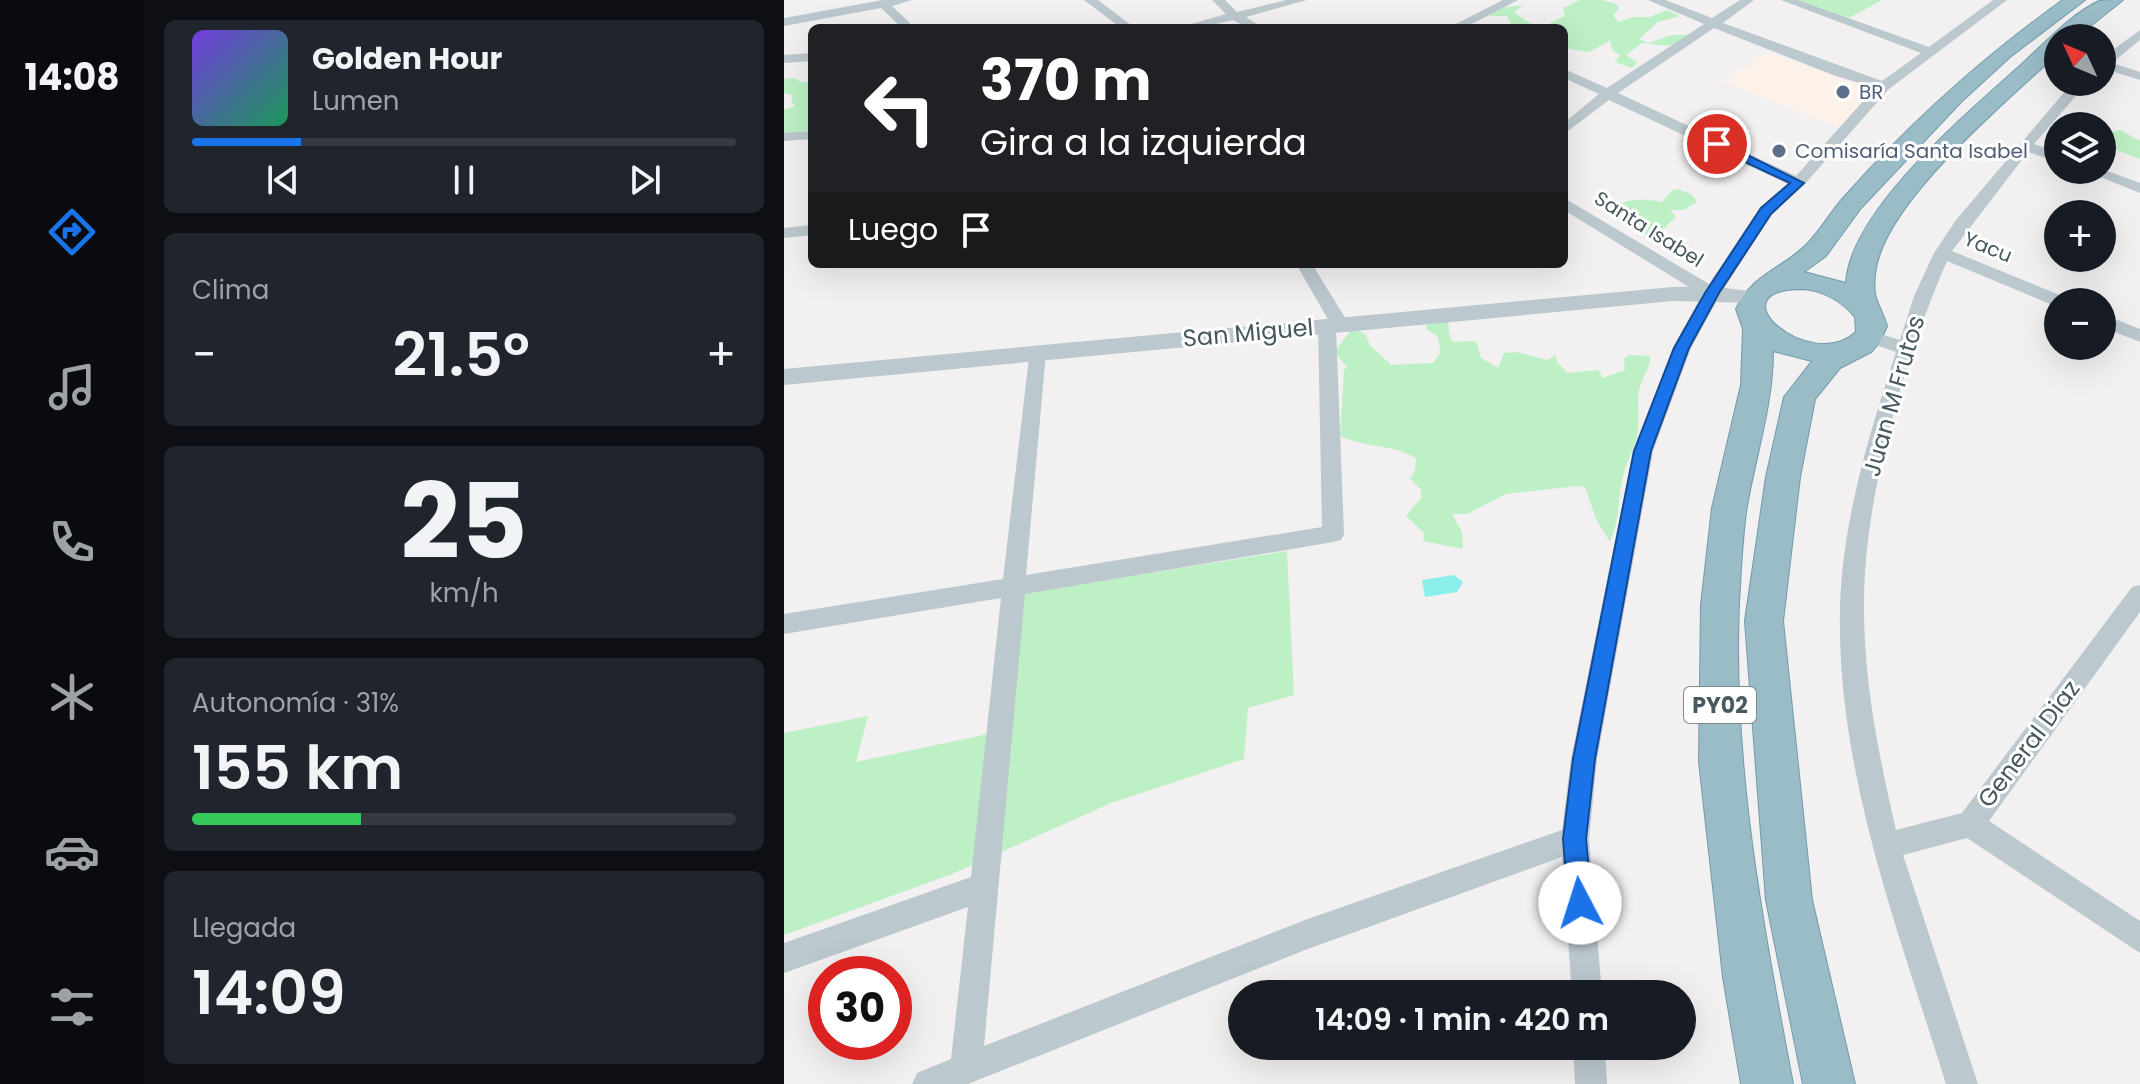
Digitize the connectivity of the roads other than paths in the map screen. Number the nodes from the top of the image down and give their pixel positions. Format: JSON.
{"nodes":[{"id":1,"x":906,"y":0,"type":"edge"},
{"id":2,"x":1090,"y":0,"type":"edge"},
{"id":3,"x":1218,"y":0,"type":"edge"},
{"id":4,"x":1301,"y":0,"type":"edge"},
{"id":5,"x":1512,"y":0,"type":"edge"},
{"id":6,"x":1654,"y":0,"type":"edge"},
{"id":7,"x":1748,"y":0,"type":"edge"},
{"id":8,"x":1787,"y":0,"type":"edge"},
{"id":9,"x":2001,"y":0,"type":"edge"},
{"id":10,"x":2075,"y":0,"type":"edge"},
{"id":11,"x":2113,"y":0,"type":"edge"},
{"id":12,"x":883,"y":4,"type":"junction"},
{"id":13,"x":1236,"y":16,"type":"junction"},
{"id":14,"x":784,"y":22,"type":"edge"},
{"id":15,"x":1714,"y":23,"type":"junction"},
{"id":16,"x":905,"y":24,"type":"edge"},
{"id":17,"x":1123,"y":24,"type":"edge"},
{"id":18,"x":1201,"y":24,"type":"edge"},
{"id":19,"x":1250,"y":24,"type":"edge"},
{"id":20,"x":1467,"y":24,"type":"edge"},
{"id":21,"x":2081,"y":24,"type":"edge"},
{"id":22,"x":2140,"y":34,"type":"edge"},
{"id":23,"x":1930,"y":52,"type":"junction"},
{"id":24,"x":2116,"y":53,"type":"edge"},
{"id":25,"x":2044,"y":55,"type":"edge"},
{"id":26,"x":808,"y":57,"type":"edge"},
{"id":27,"x":784,"y":59,"type":"edge"},
{"id":28,"x":2116,"y":68,"type":"edge"},
{"id":29,"x":1568,"y":75,"type":"edge"},
{"id":30,"x":2140,"y":76,"type":"edge"},
{"id":31,"x":1884,"y":86,"type":"junction"},
{"id":32,"x":1609,"y":93,"type":"junction"},
{"id":33,"x":2069,"y":96,"type":"edge"},
{"id":34,"x":1568,"y":127,"type":"edge"},
{"id":35,"x":808,"y":135,"type":"edge"},
{"id":36,"x":784,"y":137,"type":"edge"},
{"id":37,"x":2025,"y":146,"type":"junction"},
{"id":38,"x":2044,"y":153,"type":"edge"},
{"id":39,"x":2116,"y":179,"type":"edge"},
{"id":40,"x":1798,"y":183,"type":"junction"},
{"id":41,"x":2140,"y":188,"type":"edge"},
{"id":42,"x":1568,"y":205,"type":"edge"},
{"id":43,"x":808,"y":230,"type":"edge"},
{"id":44,"x":784,"y":233,"type":"edge"},
{"id":45,"x":1942,"y":253,"type":"junction"},
{"id":46,"x":1306,"y":268,"type":"edge"},
{"id":47,"x":1712,"y":293,"type":"junction"},
{"id":48,"x":2044,"y":295,"type":"edge"},
{"id":49,"x":1761,"y":303,"type":"junction"},
{"id":50,"x":1861,"y":304,"type":"junction"},
{"id":51,"x":1333,"y":325,"type":"junction"},
{"id":52,"x":2116,"y":326,"type":"edge"},
{"id":53,"x":2140,"y":336,"type":"edge"},
{"id":54,"x":1856,"y":344,"type":"junction"},
{"id":55,"x":1907,"y":349,"type":"junction"},
{"id":56,"x":1037,"y":353,"type":"junction"},
{"id":57,"x":784,"y":377,"type":"edge"},
{"id":58,"x":1014,"y":587,"type":"junction"},
{"id":59,"x":2140,"y":594,"type":"edge"},
{"id":60,"x":784,"y":624,"type":"edge"},
{"id":61,"x":1970,"y":824,"type":"junction"},
{"id":62,"x":1575,"y":839,"type":"junction"},
{"id":63,"x":1886,"y":846,"type":"junction"},
{"id":64,"x":984,"y":887,"type":"junction"},
{"id":65,"x":2140,"y":938,"type":"edge"},
{"id":66,"x":784,"y":958,"type":"edge"},
{"id":67,"x":1586,"y":980,"type":"edge"},
{"id":68,"x":1590,"y":1060,"type":"edge"},
{"id":69,"x":966,"y":1069,"type":"junction"},
{"id":70,"x":928,"y":1084,"type":"edge"},
{"id":71,"x":1591,"y":1084,"type":"edge"},
{"id":72,"x":1767,"y":1084,"type":"edge"},
{"id":73,"x":1829,"y":1084,"type":"edge"},
{"id":74,"x":1962,"y":1084,"type":"edge"}],
"edges":[{"from":1,"to":12,"type":"street"},
{"from":2,"to":17,"type":"street"},
{"from":3,"to":13,"type":"street"},
{"from":4,"to":13,"type":"street"},
{"from":5,"to":20,"type":"street"},
{"from":6,"to":15,"type":"street"},
{"from":7,"to":15,"type":"street"},
{"from":8,"to":23,"type":"street"},
{"from":9,"to":23,"type":"street"},
{"from":10,"to":49,"type":"highway"},
{"from":11,"to":21,"type":"highway"},
{"from":12,"to":14,"type":"street"},
{"from":12,"to":16,"type":"street"},
{"from":13,"to":18,"type":"street"},
{"from":13,"to":19,"type":"street"},
{"from":15,"to":31,"type":"street"},
{"from":15,"to":32,"type":"street"},
{"from":22,"to":24,"type":"street"},
{"from":23,"to":31,"type":"street"},
{"from":25,"to":50,"type":"highway"},
{"from":26,"to":27,"type":"street"},
{"from":28,"to":30,"type":"street"},
{"from":29,"to":32,"type":"street"},
{"from":31,"to":40,"type":"street"},
{"from":32,"to":34,"type":"street"},
{"from":32,"to":40,"type":"street"},
{"from":33,"to":37,"type":"street","name":"Juan M Frutos"},
{"from":35,"to":36,"type":"street"},
{"from":37,"to":38,"type":"street"},
{"from":37,"to":45,"type":"street","name":"Juan M Frutos"},
{"from":39,"to":41,"type":"street"},
{"from":40,"to":47,"type":"street"},
{"from":42,"to":47,"type":"street","name":"Santa Isabel"},
{"from":43,"to":44,"type":"street"},
{"from":45,"to":48,"type":"street","name":"Yacu"},
{"from":45,"to":55,"type":"street","name":"Juan M Frutos"},
{"from":46,"to":51,"type":"street"},
{"from":47,"to":49,"type":"street","name":"San Miguel"},
{"from":47,"to":51,"type":"street","name":"San Miguel"},
{"from":47,"to":62,"type":"street"},
{"from":49,"to":50,"type":"highway"},
{"from":49,"to":54,"type":"highway"},
{"from":49,"to":72,"type":"highway","number":"PY02"},
{"from":50,"to":54,"type":"highway"},
{"from":51,"to":56,"type":"street","name":"San Miguel"},
{"from":51,"to":58,"type":"street"},
{"from":52,"to":53,"type":"street"},
{"from":54,"to":55,"type":"street"},
{"from":54,"to":73,"type":"highway","number":"PY02"},
{"from":55,"to":63,"type":"street","name":"Juan M Frutos"},
{"from":56,"to":57,"type":"street","name":"San Miguel"},
{"from":56,"to":58,"type":"street"},
{"from":58,"to":60,"type":"street"},
{"from":58,"to":64,"type":"street"},
{"from":59,"to":61,"type":"street","name":"General Diaz"},
{"from":61,"to":63,"type":"street","name":"General Diaz"},
{"from":61,"to":65,"type":"street"},
{"from":62,"to":67,"type":"street"},
{"from":62,"to":69,"type":"street"},
{"from":63,"to":74,"type":"street","name":"Juan M Frutos"},
{"from":64,"to":66,"type":"street"},
{"from":64,"to":69,"type":"street"},
{"from":68,"to":71,"type":"street"},
{"from":69,"to":70,"type":"street"}]}
